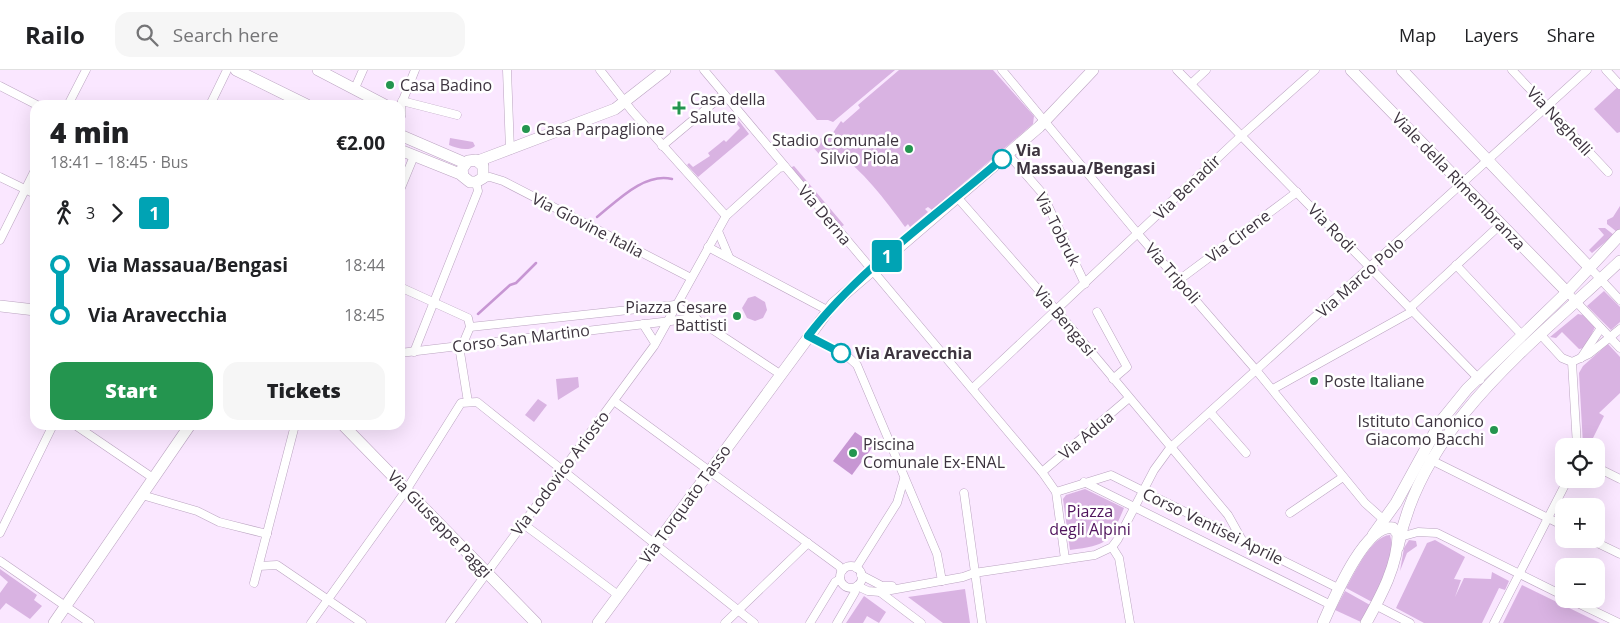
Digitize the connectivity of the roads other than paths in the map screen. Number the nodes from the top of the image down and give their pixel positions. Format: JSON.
{"nodes":[{"id":1,"x":86,"y":70,"type":"edge"},
{"id":2,"x":227,"y":70,"type":"edge"},
{"id":3,"x":236,"y":70,"type":"edge"},
{"id":4,"x":318,"y":70,"type":"edge"},
{"id":5,"x":363,"y":70,"type":"edge"},
{"id":6,"x":415,"y":70,"type":"edge"},
{"id":7,"x":507,"y":70,"type":"edge"},
{"id":8,"x":600,"y":70,"type":"edge"},
{"id":9,"x":666,"y":70,"type":"edge"},
{"id":10,"x":704,"y":70,"type":"edge"},
{"id":11,"x":1002,"y":70,"type":"edge"},
{"id":12,"x":1093,"y":70,"type":"edge"},
{"id":13,"x":1177,"y":70,"type":"edge"},
{"id":14,"x":1206,"y":70,"type":"edge"},
{"id":15,"x":1315,"y":70,"type":"edge"},
{"id":16,"x":1351,"y":70,"type":"edge"},
{"id":17,"x":1402,"y":70,"type":"edge"},
{"id":18,"x":1512,"y":70,"type":"edge"},
{"id":19,"x":1587,"y":70,"type":"edge"},
{"id":20,"x":1606,"y":70,"type":"edge"},
{"id":21,"x":1191,"y":84,"type":"junction"},
{"id":22,"x":1620,"y":85,"type":"edge"},
{"id":23,"x":0,"y":86,"type":"edge"},
{"id":24,"x":355,"y":88,"type":"junction"},
{"id":25,"x":724,"y":94,"type":"junction"},
{"id":26,"x":71,"y":100,"type":"edge"},
{"id":27,"x":212,"y":100,"type":"edge"},
{"id":28,"x":297,"y":100,"type":"edge"},
{"id":29,"x":376,"y":100,"type":"edge"},
{"id":30,"x":403,"y":100,"type":"edge"},
{"id":31,"x":30,"y":101,"type":"edge"},
{"id":32,"x":625,"y":103,"type":"junction"},
{"id":33,"x":405,"y":107,"type":"edge"},
{"id":34,"x":1547,"y":107,"type":"junction"},
{"id":35,"x":457,"y":115,"type":"dead end"},
{"id":36,"x":1045,"y":122,"type":"junction"},
{"id":37,"x":1241,"y":136,"type":"junction"},
{"id":38,"x":405,"y":137,"type":"edge"},
{"id":39,"x":662,"y":146,"type":"junction"},
{"id":40,"x":505,"y":151,"type":"junction"},
{"id":41,"x":405,"y":152,"type":"edge"},
{"id":42,"x":1008,"y":154,"type":"junction"},
{"id":43,"x":414,"y":156,"type":"junction"},
{"id":44,"x":1488,"y":161,"type":"junction"},
{"id":45,"x":466,"y":163,"type":"junction"},
{"id":46,"x":785,"y":167,"type":"junction"},
{"id":47,"x":480,"y":172,"type":"junction"},
{"id":48,"x":1608,"y":172,"type":"dead end"},
{"id":49,"x":463,"y":176,"type":"junction"},
{"id":50,"x":0,"y":177,"type":"edge"},
{"id":51,"x":405,"y":178,"type":"edge"},
{"id":52,"x":30,"y":180,"type":"edge"},
{"id":53,"x":1462,"y":185,"type":"junction"},
{"id":54,"x":25,"y":190,"type":"junction"},
{"id":55,"x":30,"y":192,"type":"edge"},
{"id":56,"x":1297,"y":192,"type":"junction"},
{"id":57,"x":957,"y":197,"type":"junction"},
{"id":58,"x":726,"y":216,"type":"junction"},
{"id":59,"x":1500,"y":225,"type":"junction"},
{"id":60,"x":718,"y":231,"type":"junction"},
{"id":61,"x":1138,"y":234,"type":"junction"},
{"id":62,"x":1620,"y":236,"type":"edge"},
{"id":63,"x":0,"y":240,"type":"edge"},
{"id":64,"x":708,"y":247,"type":"junction"},
{"id":65,"x":729,"y":258,"type":"junction"},
{"id":66,"x":1620,"y":261,"type":"edge"},
{"id":67,"x":1456,"y":266,"type":"junction"},
{"id":68,"x":1370,"y":267,"type":"junction"},
{"id":69,"x":1590,"y":268,"type":"junction"},
{"id":70,"x":871,"y":270,"type":"junction"},
{"id":71,"x":692,"y":278,"type":"junction"},
{"id":72,"x":1600,"y":279,"type":"junction"},
{"id":73,"x":1179,"y":280,"type":"junction"},
{"id":74,"x":1085,"y":284,"type":"junction"},
{"id":75,"x":405,"y":288,"type":"edge"},
{"id":76,"x":1566,"y":292,"type":"junction"},
{"id":77,"x":1620,"y":300,"type":"edge"},
{"id":78,"x":434,"y":302,"type":"junction"},
{"id":79,"x":1575,"y":303,"type":"junction"},
{"id":80,"x":675,"y":305,"type":"junction"},
{"id":81,"x":0,"y":306,"type":"edge"},
{"id":82,"x":830,"y":307,"type":"junction"},
{"id":83,"x":30,"y":309,"type":"edge"},
{"id":84,"x":1412,"y":310,"type":"junction"},
{"id":85,"x":1057,"y":311,"type":"junction"},
{"id":86,"x":1097,"y":312,"type":"dead end"},
{"id":87,"x":696,"y":318,"type":"junction"},
{"id":88,"x":666,"y":321,"type":"junction"},
{"id":89,"x":643,"y":324,"type":"junction"},
{"id":90,"x":470,"y":327,"type":"junction"},
{"id":91,"x":1601,"y":328,"type":"junction"},
{"id":92,"x":1620,"y":329,"type":"edge"},
{"id":93,"x":1522,"y":335,"type":"junction"},
{"id":94,"x":1541,"y":335,"type":"junction"},
{"id":95,"x":808,"y":336,"type":"junction"},
{"id":96,"x":1611,"y":338,"type":"junction"},
{"id":97,"x":655,"y":343,"type":"junction"},
{"id":98,"x":460,"y":346,"type":"junction"},
{"id":99,"x":1620,"y":348,"type":"edge"},
{"id":100,"x":414,"y":352,"type":"junction"},
{"id":101,"x":405,"y":353,"type":"edge"},
{"id":102,"x":1581,"y":358,"type":"junction"},
{"id":103,"x":1572,"y":362,"type":"junction"},
{"id":104,"x":1256,"y":370,"type":"junction"},
{"id":105,"x":780,"y":374,"type":"junction"},
{"id":106,"x":1478,"y":377,"type":"junction"},
{"id":107,"x":1114,"y":379,"type":"junction"},
{"id":108,"x":1487,"y":386,"type":"junction"},
{"id":109,"x":973,"y":388,"type":"junction"},
{"id":110,"x":1273,"y":390,"type":"junction"},
{"id":111,"x":1129,"y":398,"type":"junction"},
{"id":112,"x":614,"y":401,"type":"junction"},
{"id":113,"x":468,"y":402,"type":"junction"},
{"id":114,"x":1210,"y":412,"type":"junction"},
{"id":115,"x":51,"y":430,"type":"edge"},
{"id":116,"x":82,"y":430,"type":"edge"},
{"id":117,"x":187,"y":430,"type":"edge"},
{"id":118,"x":294,"y":430,"type":"edge"},
{"id":119,"x":348,"y":430,"type":"edge"},
{"id":120,"x":1577,"y":438,"type":"edge"},
{"id":121,"x":1170,"y":448,"type":"junction"},
{"id":122,"x":1246,"y":453,"type":"dead end"},
{"id":123,"x":1427,"y":458,"type":"junction"},
{"id":124,"x":562,"y":471,"type":"junction"},
{"id":125,"x":708,"y":471,"type":"junction"},
{"id":126,"x":1042,"y":472,"type":"junction"},
{"id":127,"x":1605,"y":472,"type":"edge"},
{"id":128,"x":1343,"y":477,"type":"junction"},
{"id":129,"x":153,"y":478,"type":"junction"},
{"id":130,"x":904,"y":479,"type":"junction"},
{"id":131,"x":1620,"y":479,"type":"edge"},
{"id":132,"x":1084,"y":482,"type":"junction"},
{"id":133,"x":1564,"y":488,"type":"edge"},
{"id":134,"x":407,"y":489,"type":"junction"},
{"id":135,"x":1056,"y":492,"type":"junction"},
{"id":136,"x":1144,"y":492,"type":"junction"},
{"id":137,"x":964,"y":493,"type":"dead end"},
{"id":138,"x":142,"y":495,"type":"junction"},
{"id":139,"x":1136,"y":507,"type":"junction"},
{"id":140,"x":1290,"y":512,"type":"dead end"},
{"id":141,"x":1548,"y":519,"type":"junction"},
{"id":142,"x":1384,"y":520,"type":"junction"},
{"id":143,"x":1555,"y":522,"type":"edge"},
{"id":144,"x":522,"y":523,"type":"junction"},
{"id":145,"x":0,"y":533,"type":"edge"},
{"id":146,"x":267,"y":534,"type":"junction"},
{"id":147,"x":1373,"y":535,"type":"junction"},
{"id":148,"x":1242,"y":540,"type":"junction"},
{"id":149,"x":1399,"y":542,"type":"junction"},
{"id":150,"x":808,"y":543,"type":"junction"},
{"id":151,"x":654,"y":545,"type":"junction"},
{"id":152,"x":1605,"y":546,"type":"edge"},
{"id":153,"x":1112,"y":547,"type":"junction"},
{"id":154,"x":1620,"y":554,"type":"edge"},
{"id":155,"x":1065,"y":559,"type":"junction"},
{"id":156,"x":0,"y":561,"type":"edge"},
{"id":157,"x":259,"y":566,"type":"junction"},
{"id":158,"x":856,"y":568,"type":"junction"},
{"id":159,"x":486,"y":572,"type":"junction"},
{"id":160,"x":974,"y":572,"type":"junction"},
{"id":161,"x":1519,"y":574,"type":"junction"},
{"id":162,"x":841,"y":575,"type":"junction"},
{"id":163,"x":861,"y":575,"type":"junction"},
{"id":164,"x":942,"y":582,"type":"junction"},
{"id":165,"x":254,"y":583,"type":"dead end"},
{"id":166,"x":901,"y":586,"type":"junction"},
{"id":167,"x":856,"y":587,"type":"junction"},
{"id":168,"x":1340,"y":589,"type":"junction"},
{"id":169,"x":880,"y":592,"type":"junction"},
{"id":170,"x":1555,"y":592,"type":"edge"},
{"id":171,"x":618,"y":595,"type":"junction"},
{"id":172,"x":328,"y":600,"type":"junction"},
{"id":173,"x":1331,"y":605,"type":"junction"},
{"id":174,"x":1374,"y":605,"type":"junction"},
{"id":175,"x":66,"y":606,"type":"junction"},
{"id":176,"x":1588,"y":608,"type":"edge"},
{"id":177,"x":738,"y":611,"type":"junction"},
{"id":178,"x":54,"y":623,"type":"edge"},
{"id":179,"x":90,"y":623,"type":"edge"},
{"id":180,"x":311,"y":623,"type":"edge"},
{"id":181,"x":362,"y":623,"type":"edge"},
{"id":182,"x":450,"y":623,"type":"edge"},
{"id":183,"x":536,"y":623,"type":"edge"},
{"id":184,"x":598,"y":623,"type":"edge"},
{"id":185,"x":725,"y":623,"type":"edge"},
{"id":186,"x":754,"y":623,"type":"edge"},
{"id":187,"x":810,"y":623,"type":"edge"},
{"id":188,"x":837,"y":623,"type":"edge"},
{"id":189,"x":921,"y":623,"type":"edge"},
{"id":190,"x":982,"y":623,"type":"edge"},
{"id":191,"x":1130,"y":623,"type":"edge"},
{"id":192,"x":1323,"y":623,"type":"edge"},
{"id":193,"x":1367,"y":623,"type":"edge"},
{"id":194,"x":1410,"y":623,"type":"edge"},
{"id":195,"x":1494,"y":623,"type":"edge"},
{"id":196,"x":1619,"y":623,"type":"edge"}],
"edges":[{"from":1,"to":26,"type":"street"},
{"from":2,"to":27,"type":"street"},
{"from":3,"to":28,"type":"main road"},
{"from":4,"to":24,"type":"main road"},
{"from":5,"to":24,"type":"street"},
{"from":6,"to":30,"type":"street"},
{"from":7,"to":40,"type":"street"},
{"from":8,"to":32,"type":"street"},
{"from":9,"to":32,"type":"main road"},
{"from":10,"to":25,"type":"street","name":"Via Derna"},
{"from":11,"to":36,"type":"street","name":"Via Tripoli"},
{"from":12,"to":36,"type":"main road"},
{"from":13,"to":21,"type":"street","name":"Via Rodi"},
{"from":14,"to":21,"type":"street"},
{"from":15,"to":37,"type":"street","name":"Via Benadir"},
{"from":16,"to":53,"type":"main road","name":"Viale della Rimembranza"},
{"from":17,"to":44,"type":"main road"},
{"from":18,"to":34,"type":"street","name":"Via Neghelli"},
{"from":19,"to":34,"type":"street","name":"Via Marco Polo"},
{"from":20,"to":22,"type":"street"},
{"from":21,"to":37,"type":"street","name":"Via Rodi"},
{"from":23,"to":31,"type":"street"},
{"from":24,"to":29,"type":"main road"},
{"from":25,"to":39,"type":"street"},
{"from":25,"to":46,"type":"street","name":"Via Derna"},
{"from":32,"to":39,"type":"street"},
{"from":32,"to":40,"type":"main road"},
{"from":33,"to":35,"type":"street"},
{"from":34,"to":44,"type":"street","name":"Via Marco Polo"},
{"from":34,"to":48,"type":"street","name":"Via Neghelli"},
{"from":36,"to":42,"type":"main road"},
{"from":36,"to":61,"type":"street","name":"Via Tripoli"},
{"from":37,"to":56,"type":"street","name":"Via Rodi"},
{"from":37,"to":61,"type":"street","name":"Via Benadir"},
{"from":38,"to":45,"type":"main road"},
{"from":39,"to":58,"type":"street"},
{"from":40,"to":47,"type":"main road"},
{"from":41,"to":43,"type":"main road"},
{"from":42,"to":57,"type":"main road"},
{"from":42,"to":74,"type":"street","name":"Via Tobruk"},
{"from":43,"to":49,"type":"main road"},
{"from":43,"to":51,"type":"street"},
{"from":44,"to":53,"type":"street","name":"Via Marco Polo"},
{"from":44,"to":69,"type":"main road"},
{"from":45,"to":47,"type":"main road"},
{"from":45,"to":49,"type":"main road"},
{"from":46,"to":58,"type":"street"},
{"from":46,"to":70,"type":"street","name":"Via Derna"},
{"from":47,"to":49,"type":"main road"},
{"from":47,"to":71,"type":"street","name":"Via Giovine Italia"},
{"from":47,"to":78,"type":"street"},
{"from":50,"to":54,"type":"street"},
{"from":52,"to":54,"type":"street"},
{"from":53,"to":59,"type":"main road","name":"Viale della Rimembranza"},
{"from":53,"to":68,"type":"street","name":"Via Marco Polo"},
{"from":54,"to":55,"type":"street"},
{"from":54,"to":63,"type":"street"},
{"from":56,"to":68,"type":"street","name":"Via Rodi"},
{"from":56,"to":73,"type":"street","name":"Via Cirene"},
{"from":57,"to":70,"type":"main road"},
{"from":57,"to":85,"type":"street","name":"Via Bengasi"},
{"from":58,"to":60,"type":"street"},
{"from":59,"to":67,"type":"street"},
{"from":59,"to":76,"type":"main road","name":"Viale della Rimembranza"},
{"from":60,"to":64,"type":"street"},
{"from":60,"to":65,"type":"street"},
{"from":61,"to":73,"type":"street","name":"Via Tripoli"},
{"from":61,"to":74,"type":"street","name":"Via Benadir"},
{"from":62,"to":69,"type":"main road"},
{"from":64,"to":65,"type":"street"},
{"from":64,"to":71,"type":"street"},
{"from":65,"to":82,"type":"street"},
{"from":66,"to":72,"type":"main road"},
{"from":67,"to":84,"type":"street"},
{"from":67,"to":93,"type":"street"},
{"from":68,"to":84,"type":"street","name":"Via Rodi"},
{"from":68,"to":104,"type":"street","name":"Via Marco Polo"},
{"from":69,"to":72,"type":"street"},
{"from":69,"to":76,"type":"main road"},
{"from":70,"to":82,"type":"main road"},
{"from":70,"to":109,"type":"street","name":"Via Derna"},
{"from":71,"to":80,"type":"street"},
{"from":72,"to":77,"type":"street"},
{"from":72,"to":79,"type":"main road"},
{"from":73,"to":104,"type":"street","name":"Via Tripoli"},
{"from":74,"to":85,"type":"street","name":"Via Benadir"},
{"from":75,"to":78,"type":"street"},
{"from":76,"to":79,"type":"street"},
{"from":76,"to":93,"type":"main road"},
{"from":78,"to":90,"type":"street"},
{"from":78,"to":100,"type":"street"},
{"from":79,"to":91,"type":"street"},
{"from":79,"to":94,"type":"main road"},
{"from":80,"to":87,"type":"street"},
{"from":80,"to":88,"type":"street"},
{"from":80,"to":90,"type":"street","name":"Corso San Martino"},
{"from":81,"to":83,"type":"main road"},
{"from":82,"to":95,"type":"main road"},
{"from":84,"to":106,"type":"street","name":"Via Rodi"},
{"from":84,"to":110,"type":"street"},
{"from":85,"to":107,"type":"street","name":"Via Bengasi"},
{"from":85,"to":109,"type":"street","name":"Via Benadir"},
{"from":86,"to":107,"type":"street"},
{"from":87,"to":88,"type":"street"},
{"from":87,"to":105,"type":"street"},
{"from":88,"to":89,"type":"street","name":"Corso San Martino"},
{"from":88,"to":97,"type":"street","name":"Via Lodovico Ariosto"},
{"from":89,"to":97,"type":"street"},
{"from":89,"to":98,"type":"street","name":"Corso San Martino"},
{"from":90,"to":98,"type":"street"},
{"from":91,"to":96,"type":"street"},
{"from":91,"to":102,"type":"street"},
{"from":92,"to":96,"type":"street"},
{"from":93,"to":106,"type":"main road"},
{"from":94,"to":103,"type":"street"},
{"from":94,"to":108,"type":"main road"},
{"from":95,"to":105,"type":"main road"},
{"from":95,"to":130,"type":"street"},
{"from":96,"to":99,"type":"street"},
{"from":96,"to":102,"type":"street"},
{"from":97,"to":112,"type":"street","name":"Via Lodovico Ariosto"},
{"from":98,"to":100,"type":"street","name":"Corso San Martino"},
{"from":98,"to":113,"type":"street"},
{"from":100,"to":101,"type":"street","name":"Corso San Martino"},
{"from":102,"to":103,"type":"street"},
{"from":103,"to":120,"type":"street"},
{"from":104,"to":110,"type":"street","name":"Via Tripoli"},
{"from":104,"to":114,"type":"street","name":"Via Marco Polo"},
{"from":105,"to":125,"type":"main road","name":"Via Torquato Tasso"},
{"from":106,"to":108,"type":"street","name":"Via Rodi"},
{"from":106,"to":123,"type":"main road"},
{"from":107,"to":111,"type":"street","name":"Via Bengasi"},
{"from":108,"to":123,"type":"main road"},
{"from":109,"to":126,"type":"street","name":"Via Derna"},
{"from":110,"to":128,"type":"street","name":"Via Tripoli"},
{"from":111,"to":121,"type":"street","name":"Via Bengasi"},
{"from":111,"to":126,"type":"street","name":"Via Adua"},
{"from":112,"to":124,"type":"street","name":"Via Lodovico Ariosto"},
{"from":112,"to":125,"type":"street"},
{"from":113,"to":124,"type":"street"},
{"from":113,"to":134,"type":"street"},
{"from":114,"to":121,"type":"street","name":"Via Marco Polo"},
{"from":114,"to":122,"type":"street"},
{"from":115,"to":145,"type":"street"},
{"from":116,"to":129,"type":"street"},
{"from":117,"to":129,"type":"main road"},
{"from":118,"to":146,"type":"street"},
{"from":119,"to":134,"type":"main road","name":"Via Giuseppe Paggi"},
{"from":121,"to":136,"type":"street","name":"Via Marco Polo"},
{"from":121,"to":148,"type":"street"},
{"from":123,"to":141,"type":"street"},
{"from":123,"to":142,"type":"main road"},
{"from":123,"to":149,"type":"main road"},
{"from":124,"to":144,"type":"street","name":"Via Lodovico Ariosto"},
{"from":124,"to":151,"type":"street"},
{"from":125,"to":150,"type":"street"},
{"from":125,"to":151,"type":"main road","name":"Via Torquato Tasso"},
{"from":126,"to":135,"type":"street","name":"Via Derna"},
{"from":127,"to":131,"type":"street"},
{"from":128,"to":140,"type":"street"},
{"from":128,"to":142,"type":"street","name":"Via Tripoli"},
{"from":129,"to":138,"type":"main road"},
{"from":130,"to":158,"type":"street"},
{"from":130,"to":164,"type":"street"},
{"from":132,"to":135,"type":"street","name":"Corso Ventisei Aprile"},
{"from":132,"to":136,"type":"street","name":"Corso Ventisei Aprile"},
{"from":132,"to":139,"type":"street","name":"Corso Ventisei Aprile"},
{"from":133,"to":141,"type":"street"},
{"from":134,"to":159,"type":"main road","name":"Via Giuseppe Paggi"},
{"from":134,"to":172,"type":"street"},
{"from":135,"to":155,"type":"street","name":"Via Derna"},
{"from":136,"to":139,"type":"street"},
{"from":136,"to":148,"type":"street","name":"Corso Ventisei Aprile"},
{"from":137,"to":160,"type":"street"},
{"from":138,"to":146,"type":"street"},
{"from":138,"to":175,"type":"main road"},
{"from":139,"to":153,"type":"street"},
{"from":139,"to":173,"type":"street","name":"Corso Ventisei Aprile"},
{"from":141,"to":143,"type":"street"},
{"from":141,"to":161,"type":"street"},
{"from":142,"to":147,"type":"main road"},
{"from":144,"to":159,"type":"street","name":"Via Lodovico Ariosto"},
{"from":144,"to":171,"type":"street"},
{"from":146,"to":157,"type":"street"},
{"from":147,"to":149,"type":"main road"},
{"from":147,"to":168,"type":"main road"},
{"from":148,"to":168,"type":"street","name":"Corso Ventisei Aprile"},
{"from":149,"to":161,"type":"street"},
{"from":149,"to":174,"type":"main road"},
{"from":150,"to":162,"type":"street"},
{"from":150,"to":177,"type":"street"},
{"from":151,"to":171,"type":"main road","name":"Via Torquato Tasso"},
{"from":151,"to":177,"type":"street"},
{"from":152,"to":154,"type":"street"},
{"from":153,"to":155,"type":"street"},
{"from":153,"to":191,"type":"street"},
{"from":155,"to":160,"type":"street"},
{"from":156,"to":175,"type":"street"},
{"from":157,"to":165,"type":"street"},
{"from":157,"to":172,"type":"street"},
{"from":158,"to":162,"type":"street"},
{"from":158,"to":163,"type":"street"},
{"from":159,"to":182,"type":"street","name":"Via Lodovico Ariosto"},
{"from":159,"to":183,"type":"main road","name":"Via Giuseppe Paggi"},
{"from":160,"to":164,"type":"street"},
{"from":160,"to":190,"type":"street"},
{"from":161,"to":170,"type":"street"},
{"from":161,"to":195,"type":"street"},
{"from":162,"to":167,"type":"street"},
{"from":162,"to":187,"type":"street"},
{"from":163,"to":166,"type":"street"},
{"from":163,"to":167,"type":"street"},
{"from":164,"to":166,"type":"street"},
{"from":166,"to":169,"type":"street"},
{"from":167,"to":169,"type":"street"},
{"from":167,"to":188,"type":"street"},
{"from":168,"to":173,"type":"main road"},
{"from":169,"to":189,"type":"street"},
{"from":171,"to":184,"type":"main road","name":"Via Torquato Tasso"},
{"from":172,"to":180,"type":"street"},
{"from":172,"to":181,"type":"street"},
{"from":173,"to":192,"type":"main road"},
{"from":174,"to":193,"type":"main road"},
{"from":174,"to":194,"type":"street"},
{"from":175,"to":178,"type":"main road"},
{"from":175,"to":179,"type":"street"},
{"from":176,"to":196,"type":"street"},
{"from":177,"to":185,"type":"street"},
{"from":177,"to":186,"type":"street"}]}
